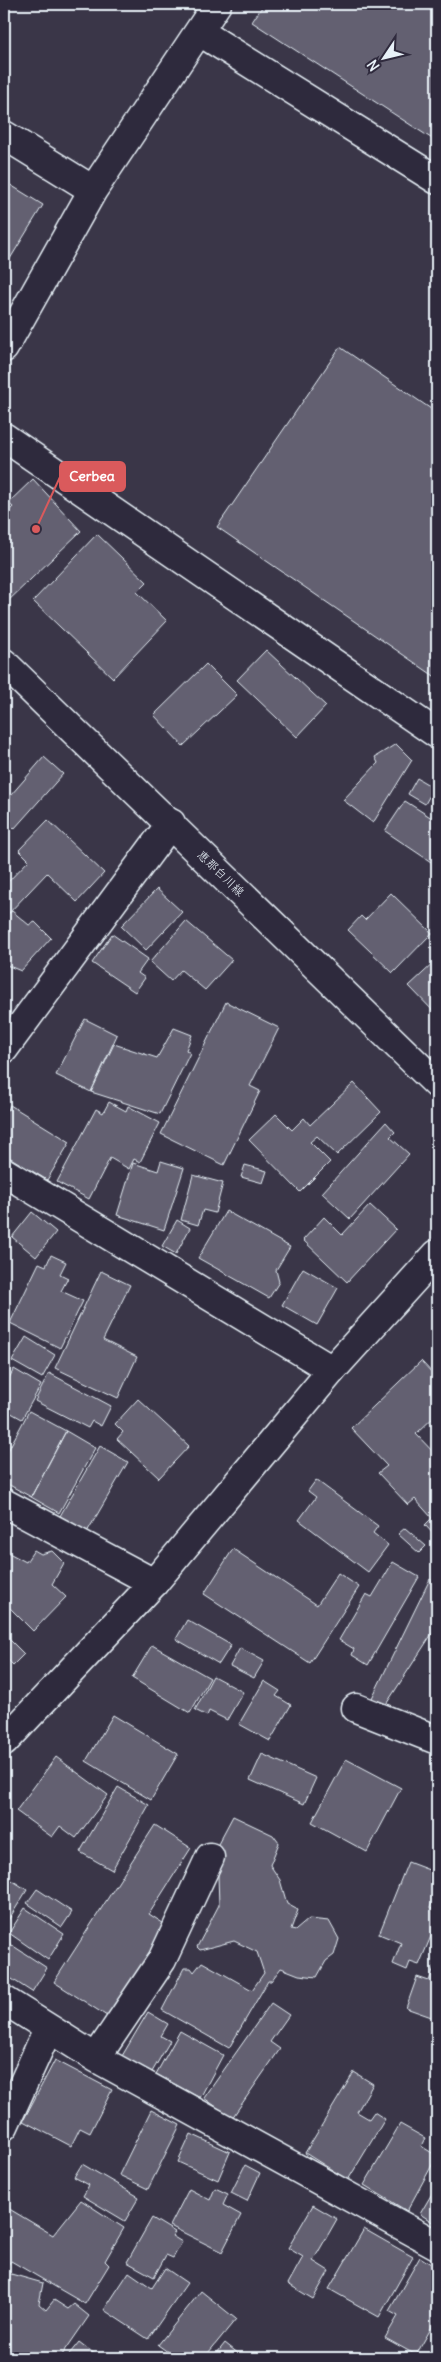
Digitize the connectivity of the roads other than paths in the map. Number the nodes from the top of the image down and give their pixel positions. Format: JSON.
{"nodes":[{"id":1,"x":217,"y":4,"type":"edge"},
{"id":2,"x":200,"y":32,"type":"junction"},
{"id":3,"x":4,"y":135,"type":"edge"},
{"id":4,"x":437,"y":180,"type":"edge"},
{"id":5,"x":93,"y":190,"type":"junction"},
{"id":6,"x":4,"y":348,"type":"edge"},
{"id":7,"x":4,"y":437,"type":"edge"},
{"id":8,"x":4,"y":664,"type":"edge"},
{"id":9,"x":437,"y":734,"type":"edge"},
{"id":10,"x":171,"y":823,"type":"junction"},
{"id":11,"x":4,"y":1048,"type":"edge"},
{"id":12,"x":437,"y":1084,"type":"edge"},
{"id":13,"x":4,"y":1172,"type":"edge"},
{"id":14,"x":437,"y":1254,"type":"edge"},
{"id":15,"x":332,"y":1370,"type":"junction"},
{"id":16,"x":4,"y":1502,"type":"edge"},
{"id":17,"x":154,"y":1583,"type":"junction"},
{"id":18,"x":356,"y":1708,"type":"dead end"},
{"id":19,"x":437,"y":1740,"type":"edge"},
{"id":20,"x":4,"y":1742,"type":"edge"},
{"id":21,"x":210,"y":1857,"type":"dead end"},
{"id":22,"x":4,"y":2000,"type":"edge"},
{"id":23,"x":48,"y":2029,"type":"junction"},
{"id":24,"x":96,"y":2058,"type":"junction"},
{"id":25,"x":4,"y":2126,"type":"edge"},
{"id":26,"x":437,"y":2245,"type":"edge"}],
"edges":[{"from":1,"to":2,"type":"street"},
{"from":2,"to":4,"type":"street"},
{"from":2,"to":5,"type":"street"},
{"from":3,"to":5,"type":"street"},
{"from":5,"to":6,"type":"street"},
{"from":7,"to":9,"type":"street"},
{"from":8,"to":10,"type":"street","name":"恵那白川線"},
{"from":10,"to":11,"type":"street"},
{"from":10,"to":12,"type":"street","name":"恵那白川線"},
{"from":13,"to":15,"type":"street"},
{"from":14,"to":15,"type":"street"},
{"from":15,"to":17,"type":"street"},
{"from":16,"to":17,"type":"street"},
{"from":17,"to":20,"type":"street"},
{"from":18,"to":19,"type":"street"},
{"from":21,"to":24,"type":"street"},
{"from":22,"to":23,"type":"street"},
{"from":23,"to":24,"type":"street"},
{"from":23,"to":25,"type":"street"},
{"from":24,"to":26,"type":"street"}]}
